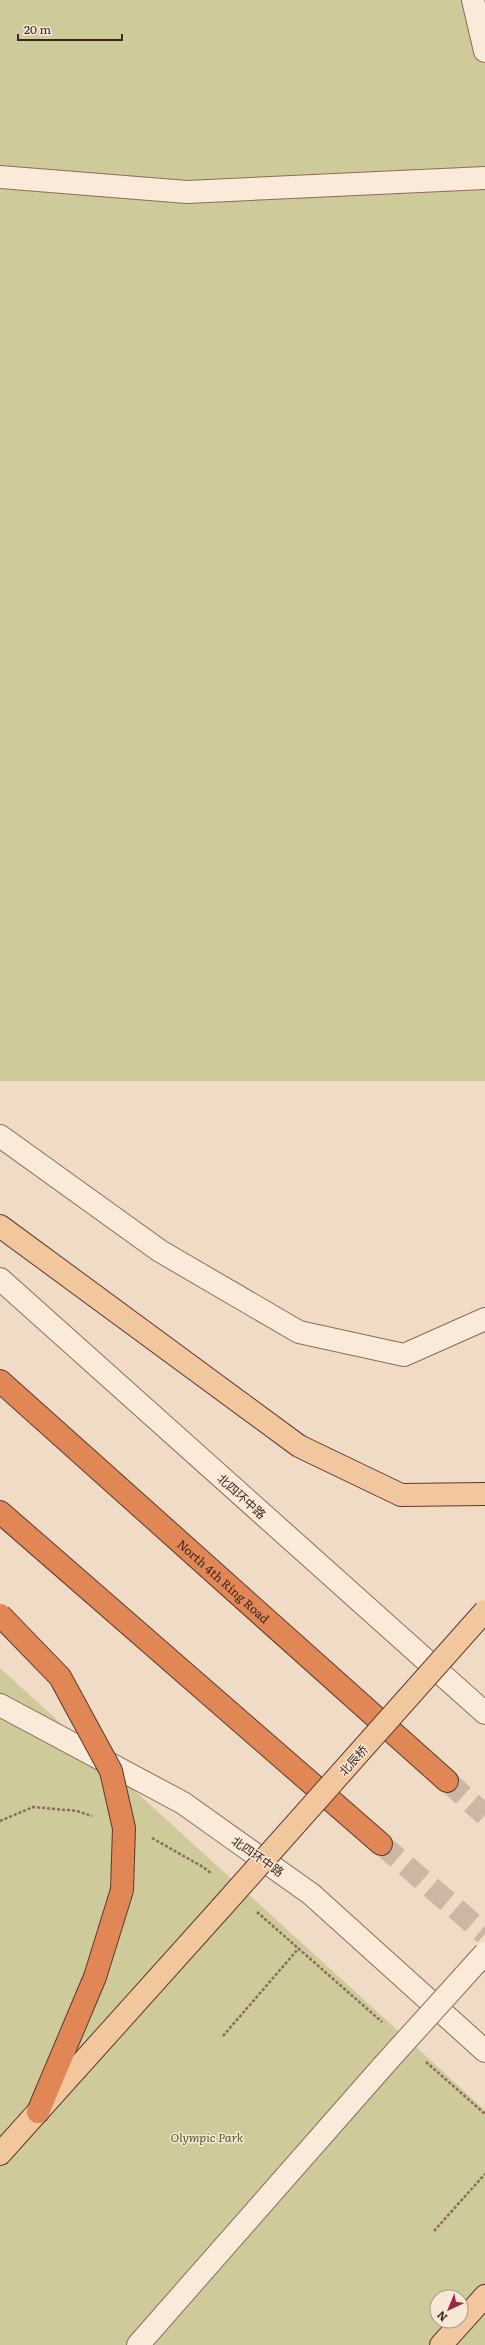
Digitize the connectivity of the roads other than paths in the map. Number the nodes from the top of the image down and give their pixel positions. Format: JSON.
{"nodes":[{"id":1,"x":473,"y":0,"type":"edge"},
{"id":2,"x":485,"y":52,"type":"edge"},
{"id":3,"x":0,"y":177,"type":"edge"},
{"id":4,"x":485,"y":178,"type":"edge"},
{"id":5,"x":0,"y":1136,"type":"edge"},
{"id":6,"x":0,"y":1226,"type":"edge"},
{"id":7,"x":0,"y":1280,"type":"edge"},
{"id":8,"x":485,"y":1319,"type":"edge"},
{"id":9,"x":0,"y":1381,"type":"edge"},
{"id":10,"x":485,"y":1494,"type":"edge"},
{"id":11,"x":0,"y":1512,"type":"edge"},
{"id":12,"x":485,"y":1612,"type":"edge"},
{"id":13,"x":0,"y":1615,"type":"edge"},
{"id":14,"x":0,"y":1705,"type":"edge"},
{"id":15,"x":485,"y":1713,"type":"edge"},
{"id":16,"x":447,"y":1781,"type":"tunnel mouth"},
{"id":17,"x":381,"y":1844,"type":"tunnel mouth"},
{"id":18,"x":485,"y":1953,"type":"edge"},
{"id":19,"x":485,"y":2051,"type":"edge"},
{"id":20,"x":38,"y":2112,"type":"junction"},
{"id":21,"x":0,"y":2154,"type":"edge"},
{"id":22,"x":485,"y":2296,"type":"edge"},
{"id":23,"x":138,"y":2345,"type":"edge"},
{"id":24,"x":441,"y":2345,"type":"edge"}],
"edges":[{"from":1,"to":2,"type":"street"},
{"from":3,"to":4,"type":"street"},
{"from":5,"to":8,"type":"street"},
{"from":6,"to":10,"type":"main road"},
{"from":7,"to":15,"type":"street","name":"北四环中路"},
{"from":9,"to":16,"type":"highway","name":"North 4th Ring Road"},
{"from":11,"to":17,"type":"highway"},
{"from":12,"to":20,"type":"main road","name":"北辰桥","bridge":true},
{"from":13,"to":20,"type":"highway","bridge":true},
{"from":14,"to":19,"type":"street","name":"北四环中路"},
{"from":18,"to":23,"type":"street","bridge":true},
{"from":20,"to":21,"type":"main road","name":"北辰桥"},
{"from":22,"to":24,"type":"main road"}]}
